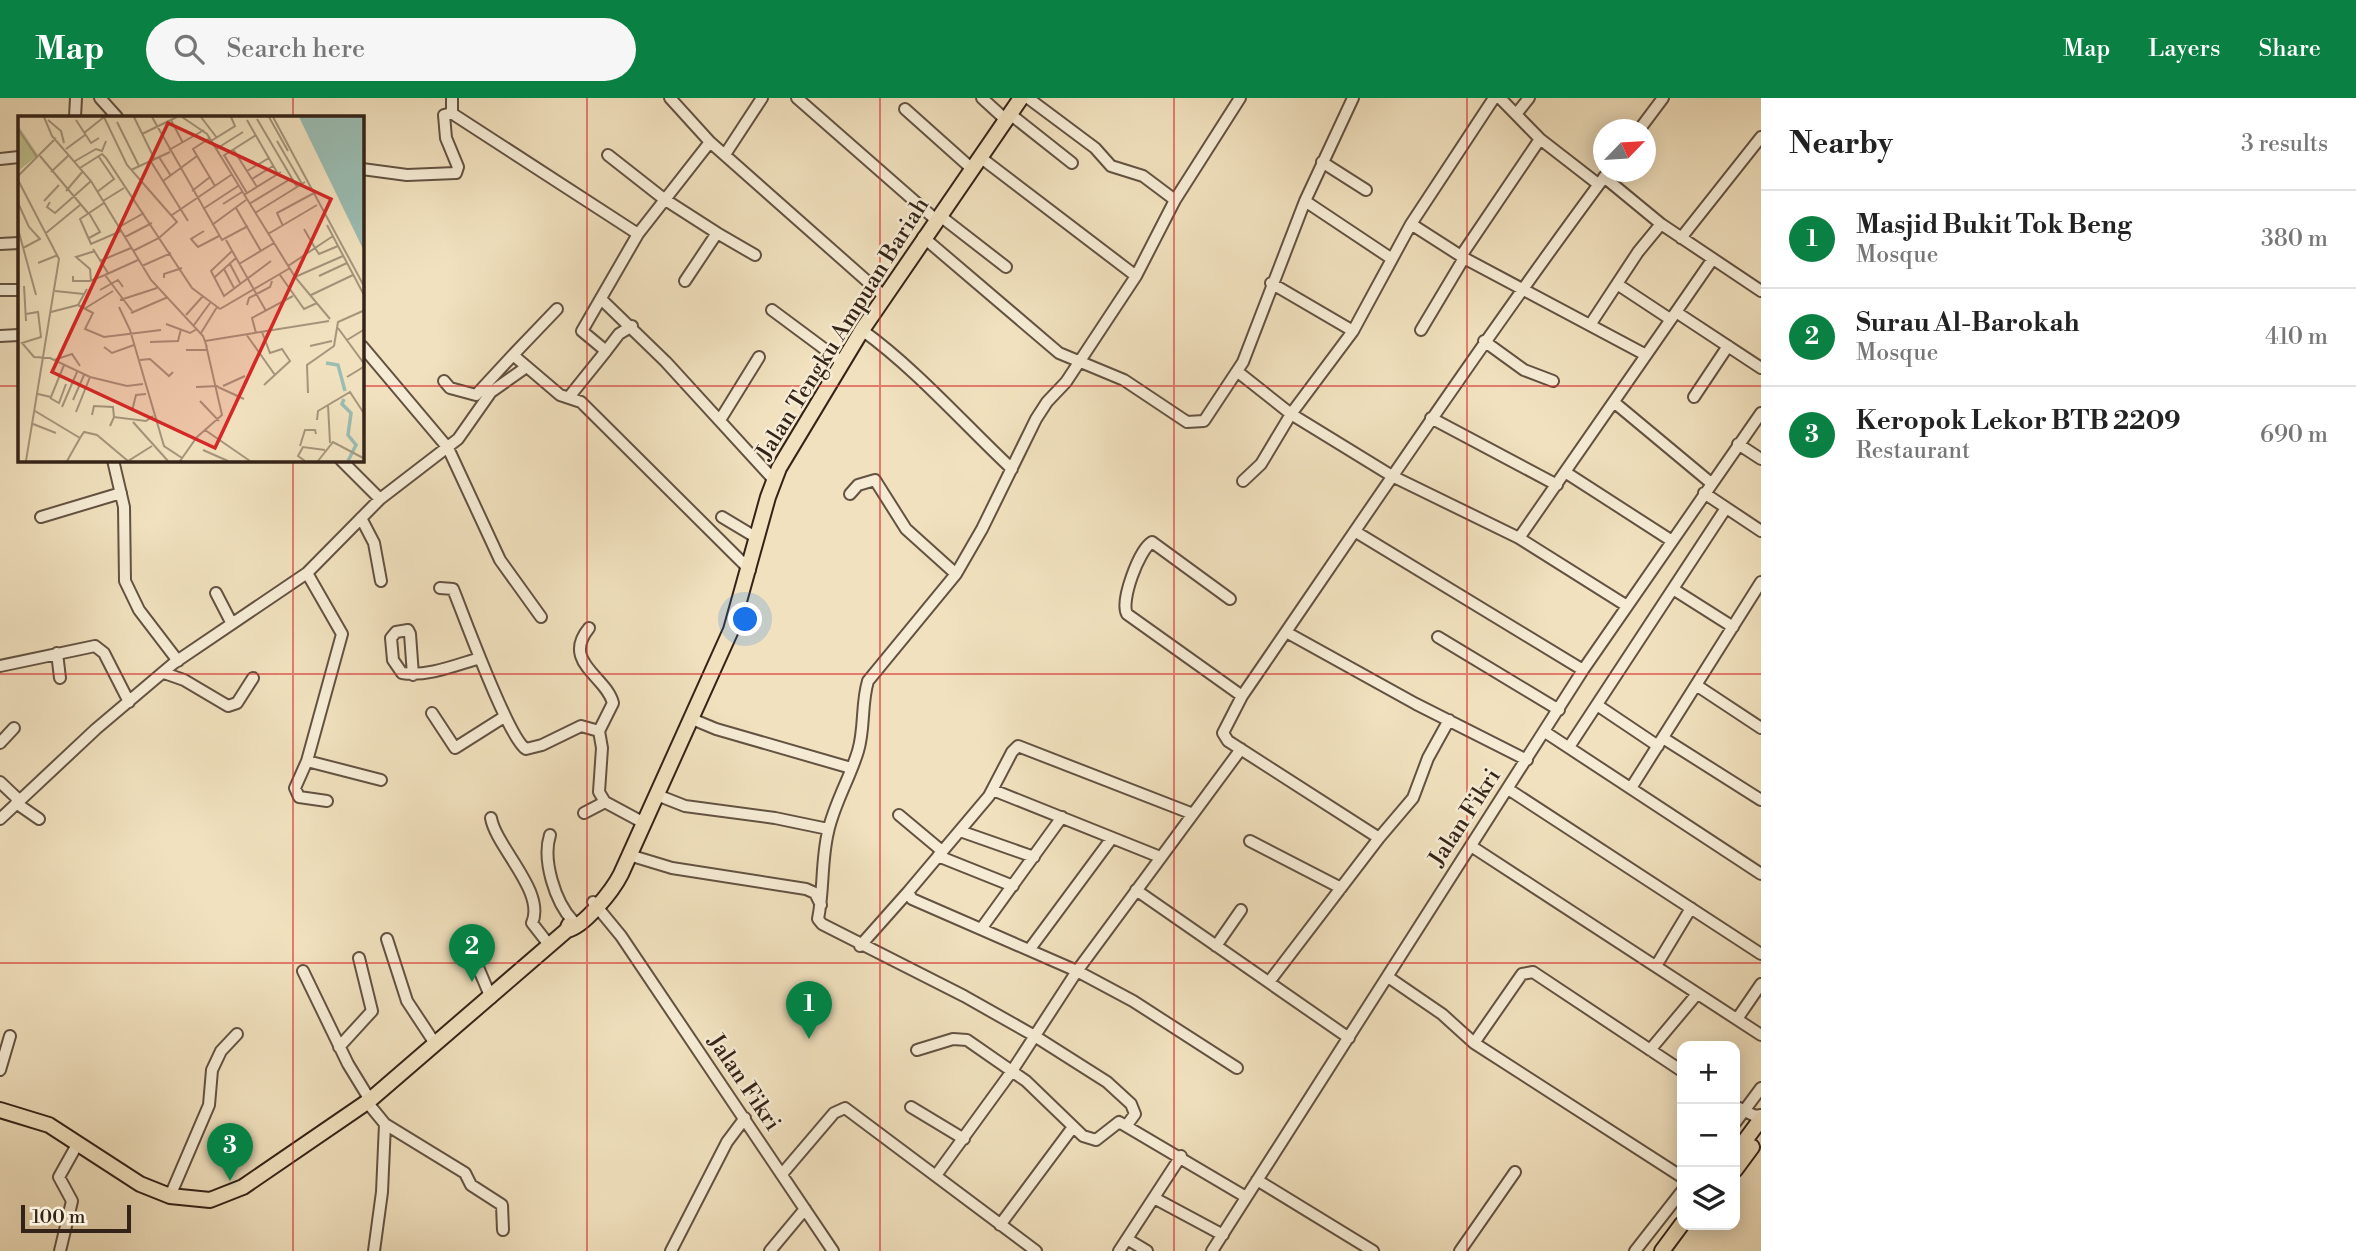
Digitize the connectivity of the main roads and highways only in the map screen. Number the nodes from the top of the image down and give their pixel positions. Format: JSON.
{"nodes":[{"id":1,"x":1021,"y":98,"type":"edge"},
{"id":2,"x":0,"y":1110,"type":"edge"},
{"id":3,"x":1761,"y":1117,"type":"edge"},
{"id":4,"x":1755,"y":1135,"type":"edge"},
{"id":5,"x":1740,"y":1149,"type":"edge"},
{"id":6,"x":1737,"y":1167,"type":"edge"},
{"id":7,"x":1678,"y":1230,"type":"edge"},
{"id":8,"x":1690,"y":1230,"type":"edge"},
{"id":9,"x":1662,"y":1251,"type":"edge"},
{"id":10,"x":1674,"y":1251,"type":"edge"}],
"edges":[{"from":1,"to":2,"type":"main road","name":"Jalan Tengku Ampuan Bariah"},
{"from":3,"to":4,"type":"main road"},
{"from":4,"to":5,"type":"main road"},
{"from":4,"to":6,"type":"main road"},
{"from":7,"to":9,"type":"main road"},
{"from":8,"to":10,"type":"main road"}]}
